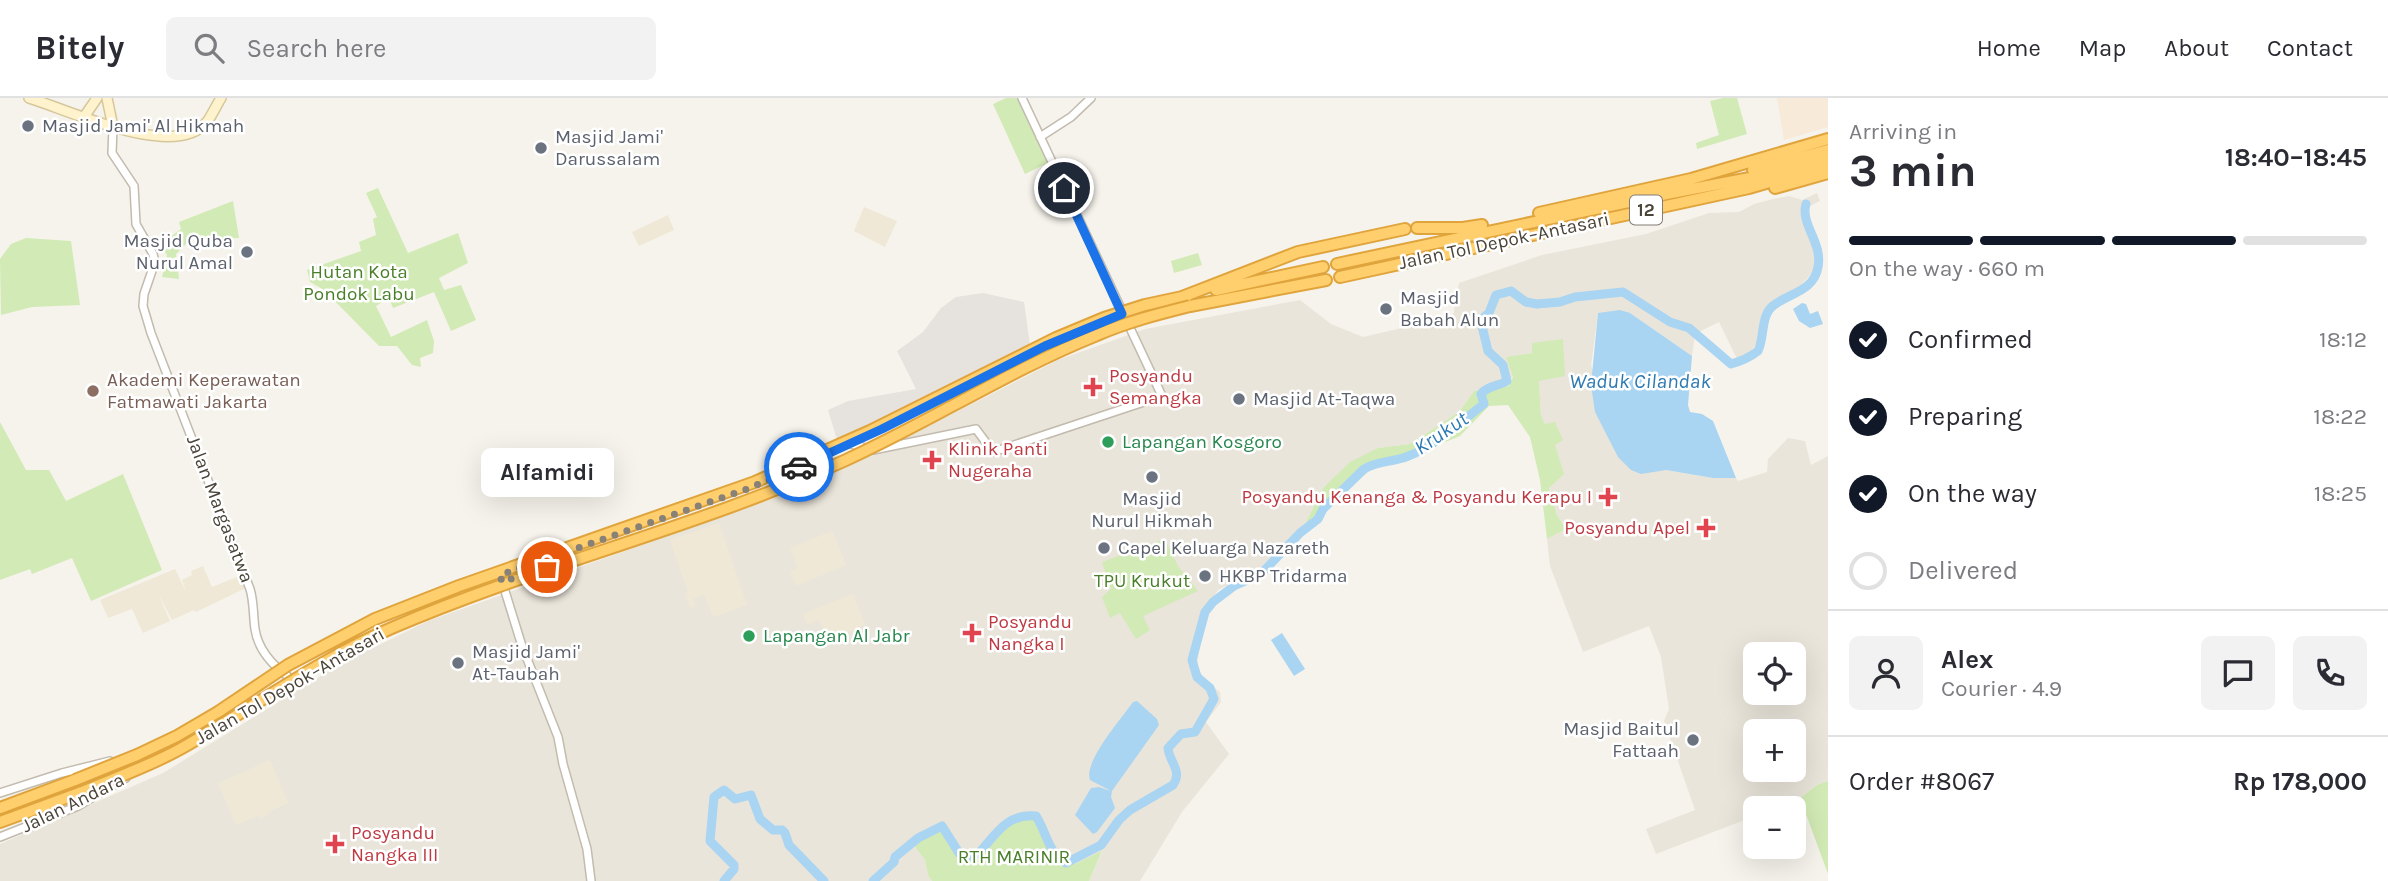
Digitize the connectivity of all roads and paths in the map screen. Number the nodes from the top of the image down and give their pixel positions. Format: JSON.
{"nodes":[{"id":1,"x":29,"y":98,"type":"edge"},
{"id":2,"x":97,"y":98,"type":"edge"},
{"id":3,"x":107,"y":98,"type":"edge"},
{"id":4,"x":221,"y":98,"type":"edge"},
{"id":5,"x":1022,"y":98,"type":"edge"},
{"id":6,"x":1091,"y":98,"type":"edge"},
{"id":7,"x":84,"y":117,"type":"junction"},
{"id":8,"x":113,"y":127,"type":"junction"},
{"id":9,"x":1828,"y":133,"type":"edge"},
{"id":10,"x":1040,"y":137,"type":"junction"},
{"id":11,"x":1828,"y":139,"type":"edge"},
{"id":12,"x":1826,"y":153,"type":"edge"},
{"id":13,"x":1828,"y":165,"type":"edge"},
{"id":14,"x":1828,"y":173,"type":"edge"},
{"id":15,"x":1808,"y":180,"type":"junction"},
{"id":16,"x":1828,"y":181,"type":"edge"},
{"id":17,"x":1749,"y":188,"type":"junction"},
{"id":18,"x":1645,"y":190,"type":"junction"},
{"id":19,"x":1338,"y":264,"type":"dead end"},
{"id":20,"x":1323,"y":267,"type":"dead end"},
{"id":21,"x":1340,"y":277,"type":"dead end"},
{"id":22,"x":1326,"y":281,"type":"dead end"},
{"id":23,"x":1186,"y":302,"type":"junction"},
{"id":24,"x":1124,"y":318,"type":"junction"},
{"id":25,"x":882,"y":433,"type":"junction"},
{"id":26,"x":851,"y":444,"type":"junction"},
{"id":27,"x":861,"y":447,"type":"junction"},
{"id":28,"x":888,"y":447,"type":"junction"},
{"id":29,"x":570,"y":555,"type":"junction"},
{"id":30,"x":501,"y":578,"type":"junction"},
{"id":31,"x":287,"y":676,"type":"junction"},
{"id":32,"x":138,"y":762,"type":"junction"},
{"id":33,"x":94,"y":765,"type":"junction"},
{"id":34,"x":105,"y":791,"type":"junction"},
{"id":35,"x":0,"y":793,"type":"edge"},
{"id":36,"x":0,"y":808,"type":"edge"},
{"id":37,"x":0,"y":822,"type":"edge"},
{"id":38,"x":0,"y":837,"type":"edge"},
{"id":39,"x":591,"y":881,"type":"edge"}],
"edges":[{"from":1,"to":7,"type":"main road"},
{"from":2,"to":7,"type":"main road"},
{"from":3,"to":8,"type":"main road","name":"Jalan Margasatwa"},
{"from":4,"to":8,"type":"main road"},
{"from":5,"to":10,"type":"street"},
{"from":6,"to":10,"type":"street"},
{"from":7,"to":8,"type":"main road"},
{"from":8,"to":31,"type":"street","name":"Jalan Margasatwa"},
{"from":9,"to":18,"type":"highway"},
{"from":10,"to":24,"type":"street"},
{"from":11,"to":18,"type":"highway"},
{"from":12,"to":19,"type":"highway","name":"Jalan Tol Depok–Antasari","number":"12"},
{"from":13,"to":17,"type":"highway"},
{"from":14,"to":15,"type":"highway"},
{"from":15,"to":16,"type":"highway"},
{"from":15,"to":17,"type":"highway"},
{"from":17,"to":21,"type":"highway","name":"Jalan Tol Depok–Antasari","number":"12"},
{"from":18,"to":23,"type":"highway"},
{"from":20,"to":23,"type":"highway","name":"Jalan Tol Depok–Antasari"},
{"from":22,"to":23,"type":"highway","name":"Jalan Tol Depok–Antasari"},
{"from":23,"to":29,"type":"highway","name":"Jalan Tol Depok–Antasari","bridge":true},
{"from":23,"to":29,"type":"highway","name":"Jalan Tol Depok–Antasari","bridge":true},
{"from":24,"to":25,"type":"street"},
{"from":24,"to":28,"type":"street"},
{"from":25,"to":26,"type":"street"},
{"from":25,"to":27,"type":"street"},
{"from":25,"to":28,"type":"street"},
{"from":26,"to":27,"type":"street"},
{"from":26,"to":29,"type":"street"},
{"from":27,"to":28,"type":"street"},
{"from":27,"to":29,"type":"street"},
{"from":29,"to":30,"type":"street","name":"Jalan Andara"},
{"from":29,"to":36,"type":"highway","name":"Jalan Tol Depok–Antasari","bridge":true},
{"from":29,"to":37,"type":"highway","name":"Jalan Tol Depok–Antasari","bridge":true},
{"from":30,"to":31,"type":"street","name":"Jalan Andara"},
{"from":30,"to":39,"type":"street"},
{"from":31,"to":32,"type":"street","name":"Jalan Andara"},
{"from":32,"to":33,"type":"street","name":"Jalan Andara"},
{"from":32,"to":34,"type":"street","name":"Jalan Andara"},
{"from":33,"to":34,"type":"street"},
{"from":33,"to":35,"type":"street","name":"Jalan Andara"},
{"from":34,"to":38,"type":"street","name":"Jalan Andara"}]}
